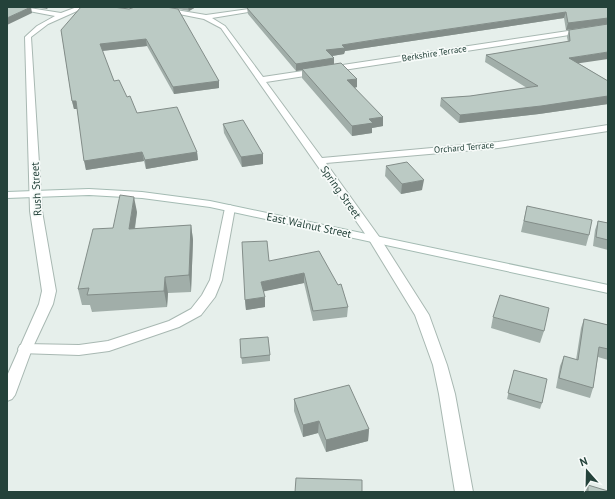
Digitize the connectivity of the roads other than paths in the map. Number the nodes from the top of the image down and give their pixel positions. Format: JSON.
{"nodes":[{"id":1,"x":11,"y":7,"type":"edge"},
{"id":2,"x":83,"y":7,"type":"edge"},
{"id":3,"x":147,"y":7,"type":"edge"},
{"id":4,"x":276,"y":7,"type":"edge"},
{"id":5,"x":62,"y":15,"type":"junction"},
{"id":6,"x":206,"y":17,"type":"junction"},
{"id":7,"x":608,"y":27,"type":"edge"},
{"id":8,"x":261,"y":80,"type":"junction"},
{"id":9,"x":608,"y":128,"type":"edge"},
{"id":10,"x":320,"y":161,"type":"junction"},
{"id":11,"x":36,"y":194,"type":"junction"},
{"id":12,"x":7,"y":195,"type":"edge"},
{"id":13,"x":230,"y":208,"type":"junction"},
{"id":14,"x":374,"y":238,"type":"junction"},
{"id":15,"x":608,"y":289,"type":"edge"},
{"id":16,"x":25,"y":349,"type":"junction"},
{"id":17,"x":7,"y":395,"type":"edge"},
{"id":18,"x":464,"y":492,"type":"edge"}],
"edges":[{"from":1,"to":5,"type":"street"},
{"from":2,"to":5,"type":"street","name":"Rush Street"},
{"from":3,"to":6,"type":"street","name":"Spring Street"},
{"from":4,"to":6,"type":"street"},
{"from":5,"to":11,"type":"street","name":"Rush Street"},
{"from":6,"to":8,"type":"street","name":"Spring Street"},
{"from":7,"to":8,"type":"street","name":"Berkshire Terrace"},
{"from":8,"to":10,"type":"street","name":"Spring Street"},
{"from":9,"to":10,"type":"street","name":"Orchard Terrace"},
{"from":10,"to":14,"type":"street","name":"Spring Street"},
{"from":11,"to":12,"type":"street","name":"East Walnut Street"},
{"from":11,"to":13,"type":"street","name":"East Walnut Street"},
{"from":11,"to":16,"type":"street","name":"Rush Street"},
{"from":13,"to":14,"type":"street","name":"East Walnut Street"},
{"from":13,"to":16,"type":"street"},
{"from":14,"to":15,"type":"street","name":"East Walnut Street"},
{"from":14,"to":18,"type":"street","name":"Spring Street"},
{"from":16,"to":17,"type":"street","name":"Rush Street"}]}
